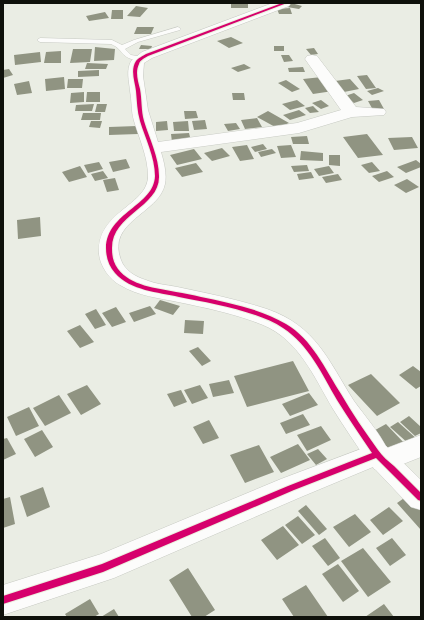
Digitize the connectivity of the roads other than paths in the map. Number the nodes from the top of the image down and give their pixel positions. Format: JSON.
{"nodes":[{"id":1,"x":285,"y":3,"type":"edge"},
{"id":2,"x":178,"y":29,"type":"dead end"},
{"id":3,"x":40,"y":40,"type":"dead end"},
{"id":4,"x":121,"y":48,"type":"junction"},
{"id":5,"x":140,"y":59,"type":"junction"},
{"id":6,"x":312,"y":59,"type":"dead end"},
{"id":7,"x":351,"y":112,"type":"junction"},
{"id":8,"x":378,"y":112,"type":"dead end"},
{"id":9,"x":151,"y":148,"type":"junction"},
{"id":10,"x":421,"y":446,"type":"edge"},
{"id":11,"x":380,"y":458,"type":"junction"},
{"id":12,"x":421,"y":498,"type":"edge"},
{"id":13,"x":3,"y":600,"type":"edge"}],
"edges":[{"from":1,"to":5,"type":"street"},
{"from":2,"to":4,"type":"lane"},
{"from":3,"to":4,"type":"lane"},
{"from":4,"to":5,"type":"lane"},
{"from":5,"to":9,"type":"street"},
{"from":6,"to":7,"type":"street"},
{"from":7,"to":8,"type":"street"},
{"from":7,"to":9,"type":"street"},
{"from":9,"to":11,"type":"street"},
{"from":10,"to":11,"type":"street"},
{"from":11,"to":12,"type":"street"},
{"from":11,"to":13,"type":"street"}]}
